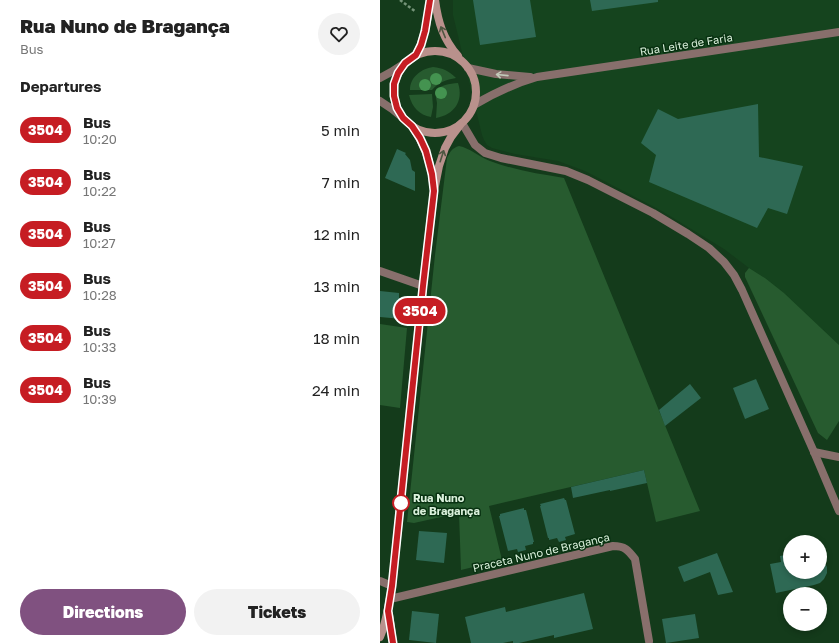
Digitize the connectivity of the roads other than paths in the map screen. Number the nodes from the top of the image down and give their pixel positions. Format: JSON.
{"nodes":[{"id":1,"x":430,"y":0,"type":"edge"},
{"id":2,"x":435,"y":0,"type":"edge"},
{"id":3,"x":839,"y":32,"type":"edge"},
{"id":4,"x":416,"y":55,"type":"junction"},
{"id":5,"x":461,"y":60,"type":"junction"},
{"id":6,"x":405,"y":63,"type":"junction"},
{"id":7,"x":468,"y":68,"type":"junction"},
{"id":8,"x":537,"y":77,"type":"junction"},
{"id":9,"x":380,"y":78,"type":"edge"},
{"id":10,"x":380,"y":101,"type":"edge"},
{"id":11,"x":474,"y":105,"type":"junction"},
{"id":12,"x":403,"y":118,"type":"junction"},
{"id":13,"x":461,"y":124,"type":"junction"},
{"id":14,"x":412,"y":126,"type":"junction"},
{"id":15,"x":434,"y":191,"type":"junction"},
{"id":16,"x":380,"y":271,"type":"edge"},
{"id":17,"x":423,"y":286,"type":"junction"},
{"id":18,"x":814,"y":452,"type":"junction"},
{"id":19,"x":839,"y":457,"type":"edge"},
{"id":20,"x":839,"y":511,"type":"edge"},
{"id":21,"x":380,"y":582,"type":"edge"},
{"id":22,"x":392,"y":586,"type":"junction"},
{"id":23,"x":390,"y":599,"type":"junction"},
{"id":24,"x":388,"y":611,"type":"junction"},
{"id":25,"x":380,"y":637,"type":"edge"},
{"id":26,"x":649,"y":641,"type":"dead end"},
{"id":27,"x":393,"y":643,"type":"edge"}],
"edges":[{"from":1,"to":4,"type":"street"},
{"from":5,"to":2,"type":"street","one_way":true},
{"from":3,"to":8,"type":"street","name":"Rua Leite de Faria"},
{"from":4,"to":5,"type":"street"},
{"from":4,"to":6,"type":"street"},
{"from":5,"to":7,"type":"street"},
{"from":6,"to":9,"type":"street"},
{"from":6,"to":12,"type":"street"},
{"from":8,"to":7,"type":"street","one_way":true},
{"from":7,"to":11,"type":"street"},
{"from":8,"to":11,"type":"street"},
{"from":10,"to":12,"type":"street"},
{"from":11,"to":13,"type":"street"},
{"from":12,"to":14,"type":"street"},
{"from":13,"to":14,"type":"street"},
{"from":15,"to":13,"type":"street","one_way":true},
{"from":13,"to":18,"type":"street"},
{"from":14,"to":15,"type":"street"},
{"from":15,"to":17,"type":"street"},
{"from":16,"to":17,"type":"street"},
{"from":17,"to":22,"type":"street"},
{"from":18,"to":19,"type":"street"},
{"from":18,"to":20,"type":"street"},
{"from":21,"to":22,"type":"street"},
{"from":22,"to":23,"type":"street"},
{"from":23,"to":24,"type":"street"},
{"from":23,"to":26,"type":"street","name":"Praceta Nuno de Bragança"},
{"from":24,"to":25,"type":"street"},
{"from":24,"to":27,"type":"street"}]}
